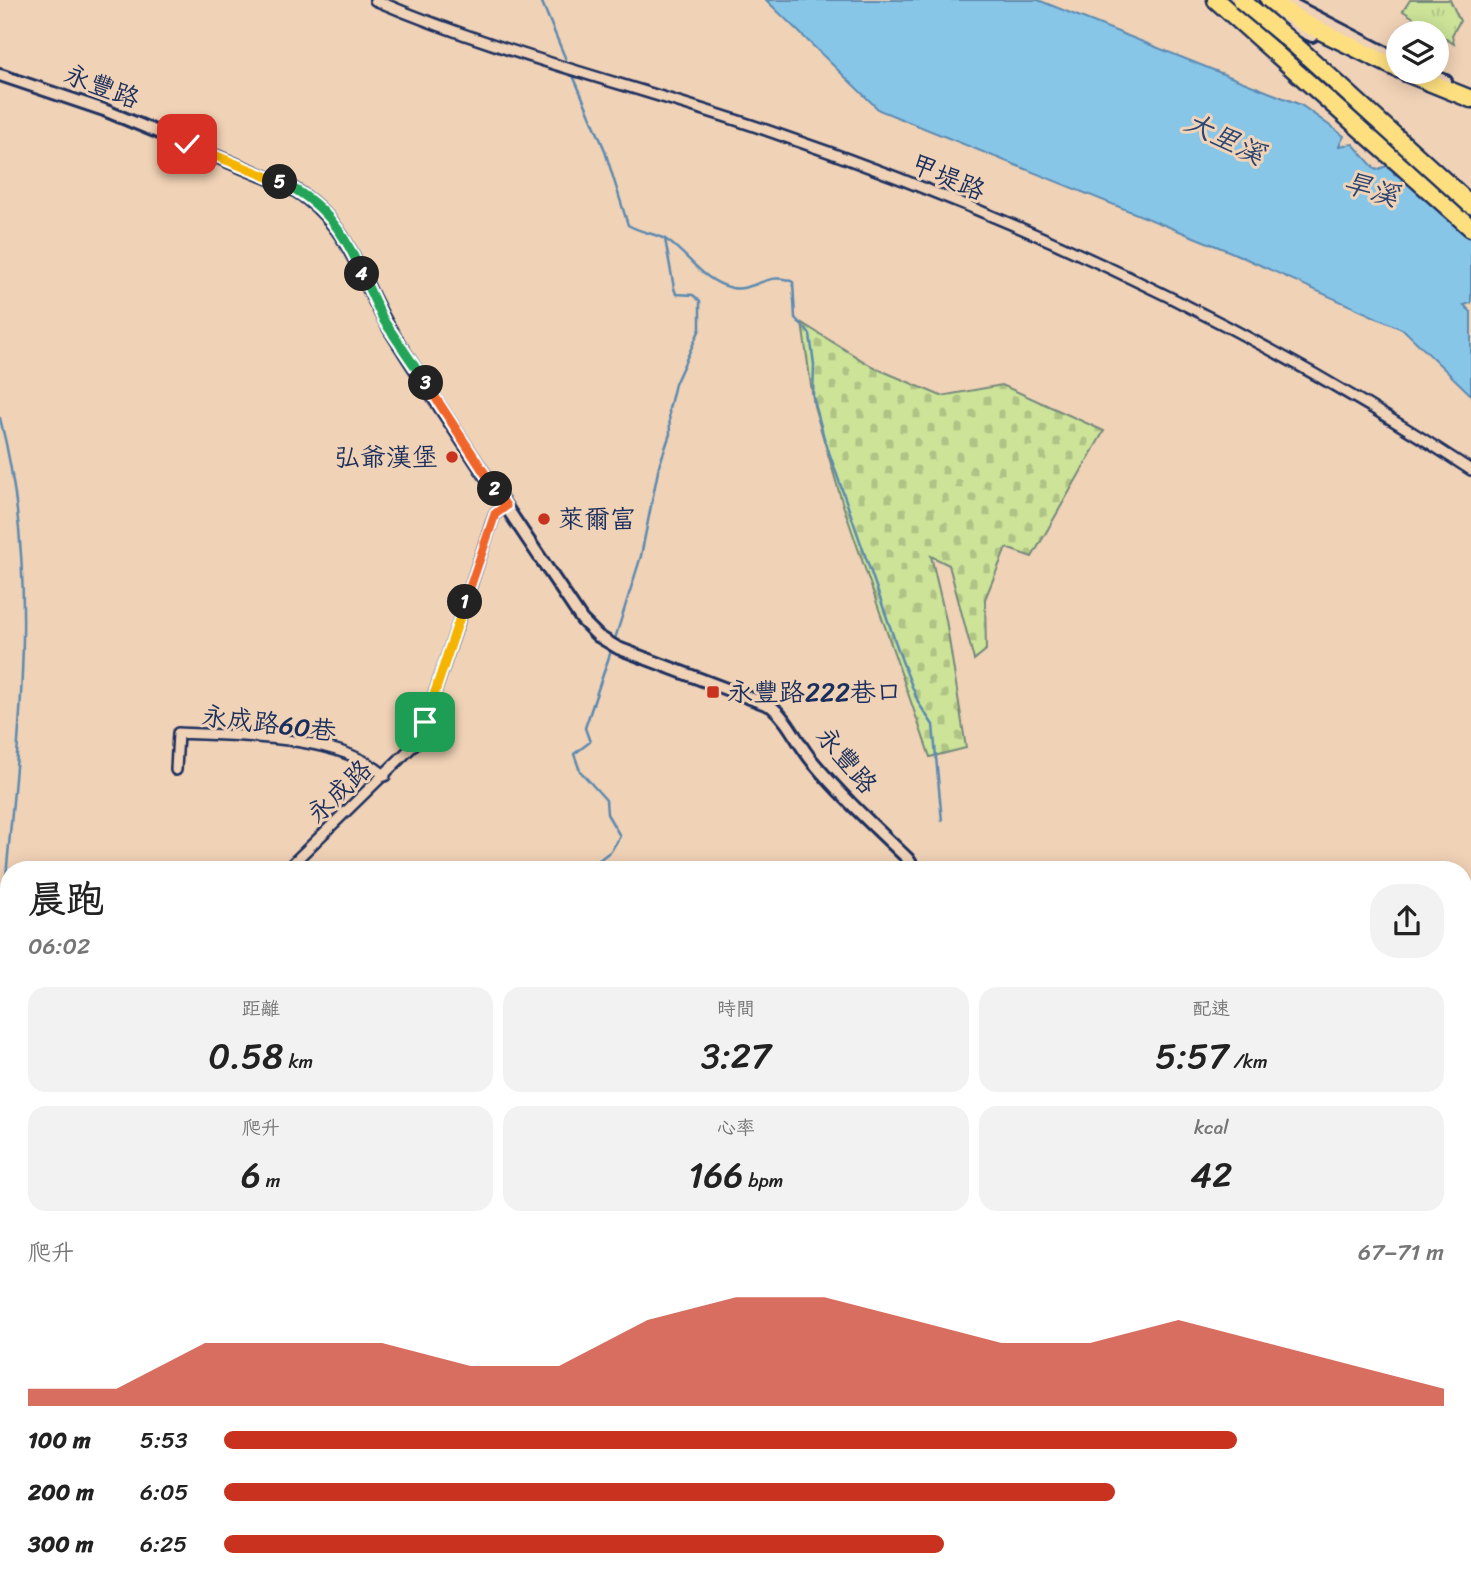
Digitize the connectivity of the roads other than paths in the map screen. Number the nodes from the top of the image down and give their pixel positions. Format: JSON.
{"nodes":[{"id":1,"x":375,"y":0,"type":"edge"},
{"id":2,"x":1216,"y":0,"type":"edge"},
{"id":3,"x":1238,"y":0,"type":"edge"},
{"id":4,"x":1269,"y":0,"type":"edge"},
{"id":5,"x":1284,"y":0,"type":"edge"},
{"id":6,"x":1386,"y":53,"type":"edge"},
{"id":7,"x":1386,"y":63,"type":"edge"},
{"id":8,"x":0,"y":75,"type":"edge"},
{"id":9,"x":1433,"y":84,"type":"edge"},
{"id":10,"x":1446,"y":84,"type":"edge"},
{"id":11,"x":1470,"y":99,"type":"edge"},
{"id":12,"x":1471,"y":205,"type":"edge"},
{"id":13,"x":1471,"y":228,"type":"edge"},
{"id":14,"x":1471,"y":470,"type":"edge"},
{"id":15,"x":506,"y":506,"type":"junction"},
{"id":16,"x":176,"y":770,"type":"dead end"},
{"id":17,"x":385,"y":776,"type":"junction"},
{"id":18,"x":295,"y":861,"type":"edge"},
{"id":19,"x":906,"y":861,"type":"edge"}],
"edges":[{"from":1,"to":14,"type":"street","name":"甲堤路"},
{"from":2,"to":13,"type":"highway"},
{"from":3,"to":11,"type":"street"},
{"from":3,"to":12,"type":"highway","bridge":true},
{"from":4,"to":7,"type":"highway"},
{"from":5,"to":6,"type":"street"},
{"from":8,"to":15,"type":"street","name":"永豐路"},
{"from":9,"to":11,"type":"highway"},
{"from":10,"to":11,"type":"street"},
{"from":15,"to":17,"type":"street","name":"永成路"},
{"from":15,"to":19,"type":"street","name":"永豐路"},
{"from":16,"to":17,"type":"street","name":"永成路60巷"},
{"from":17,"to":18,"type":"street","name":"永成路"}]}
